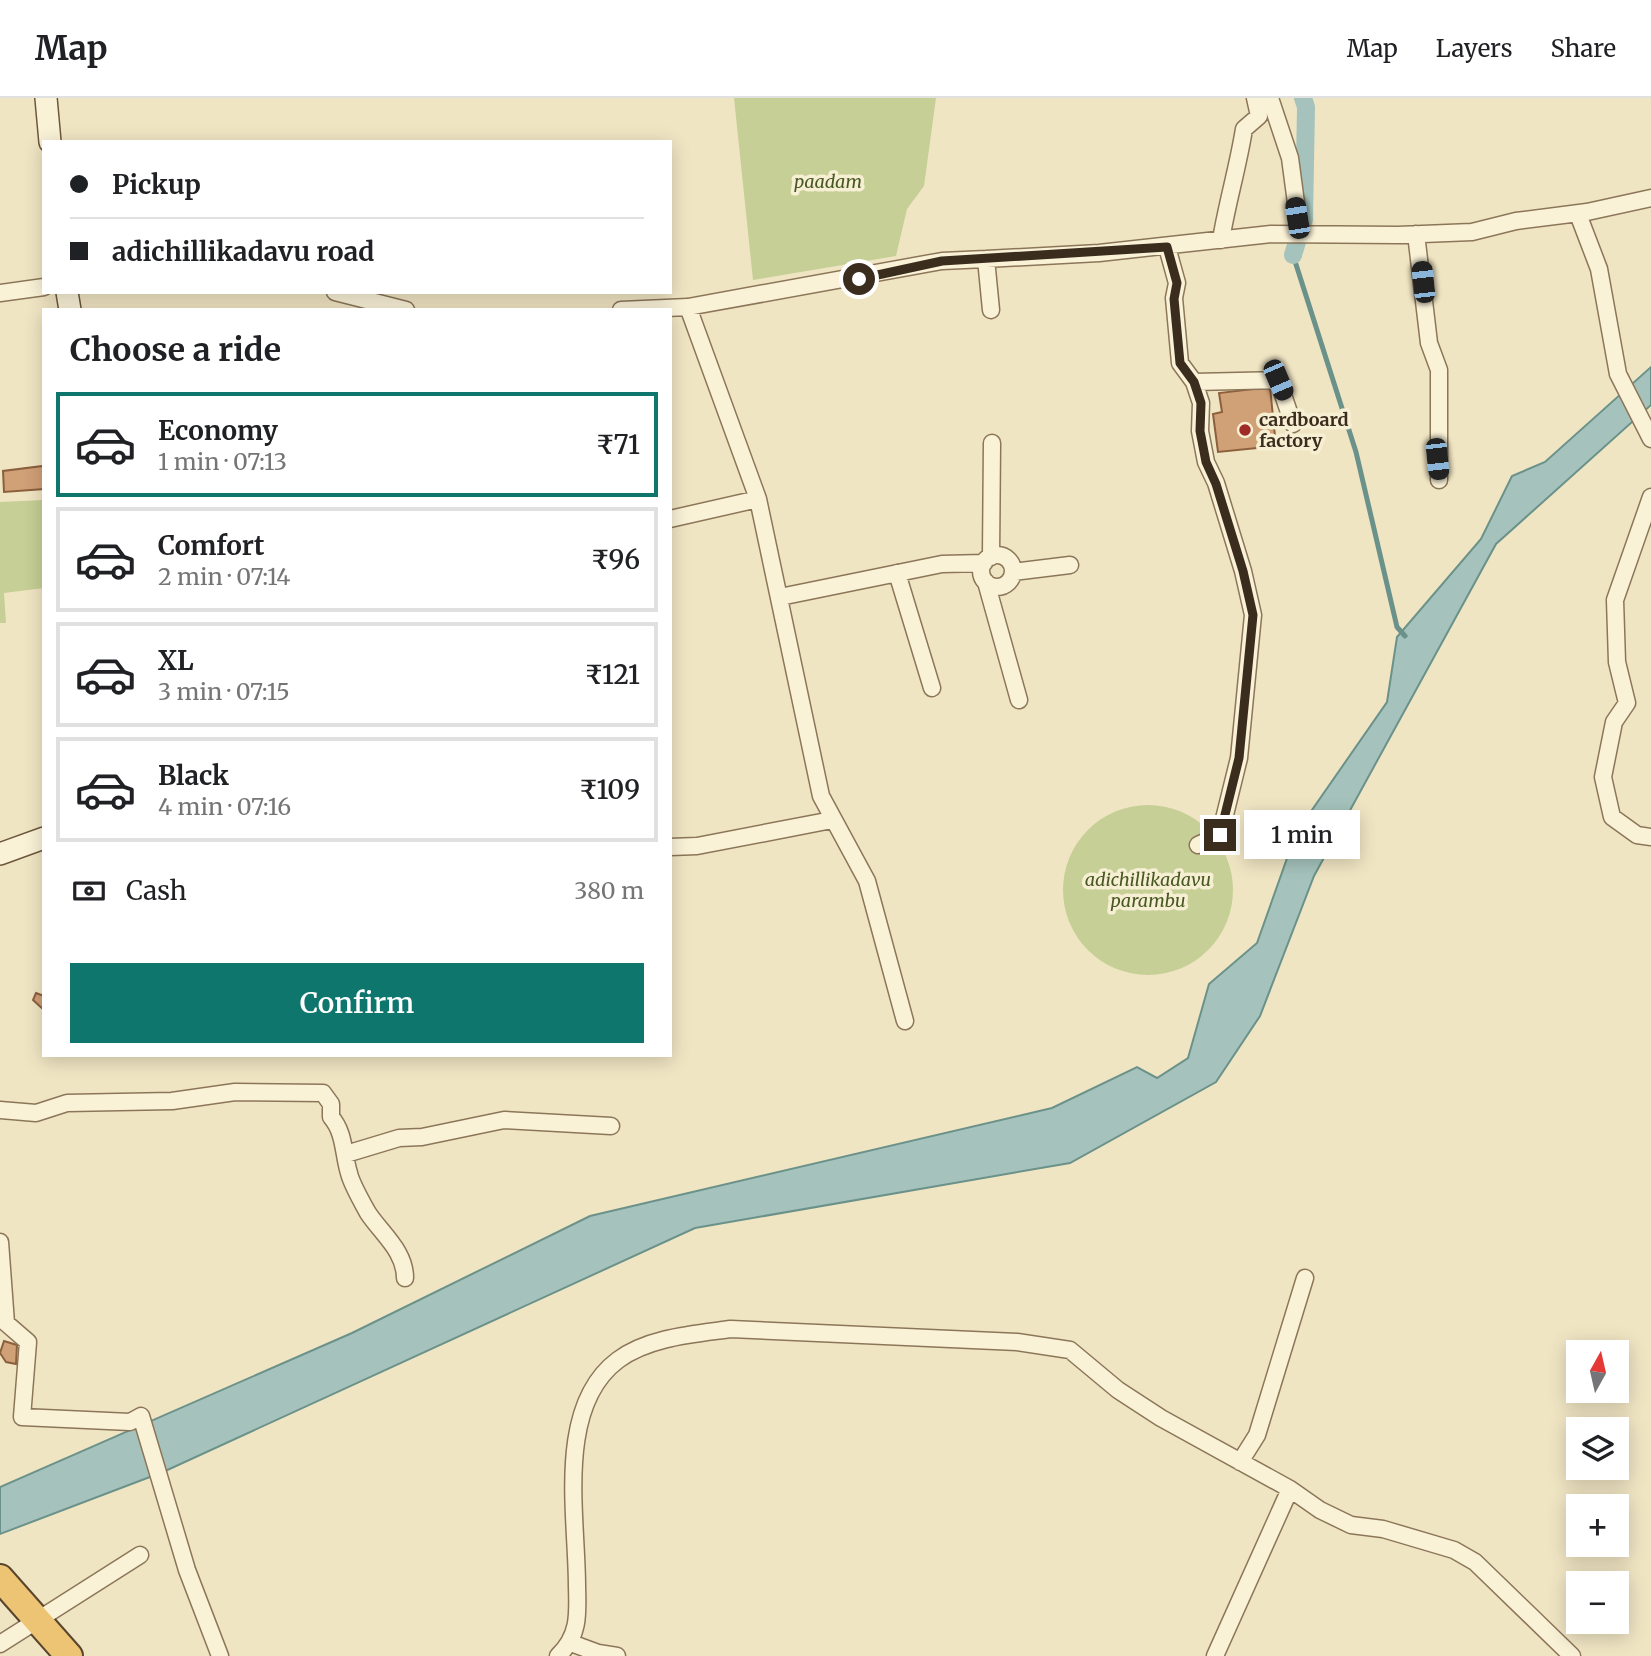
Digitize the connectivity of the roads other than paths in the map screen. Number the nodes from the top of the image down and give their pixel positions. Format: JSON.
{"nodes":[{"id":1,"x":46,"y":98,"type":"edge"},
{"id":2,"x":1255,"y":98,"type":"edge"},
{"id":3,"x":1270,"y":98,"type":"edge"},
{"id":4,"x":50,"y":140,"type":"edge"},
{"id":5,"x":1651,"y":198,"type":"edge"},
{"id":6,"x":1578,"y":214,"type":"junction"},
{"id":7,"x":1300,"y":233,"type":"junction"},
{"id":8,"x":1416,"y":234,"type":"junction"},
{"id":9,"x":1221,"y":240,"type":"junction"},
{"id":10,"x":1167,"y":247,"type":"junction"},
{"id":11,"x":986,"y":259,"type":"junction"},
{"id":12,"x":42,"y":287,"type":"edge"},
{"id":13,"x":0,"y":293,"type":"edge"},
{"id":14,"x":343,"y":294,"type":"edge"},
{"id":15,"x":688,"y":307,"type":"junction"},
{"id":16,"x":398,"y":308,"type":"edge"},
{"id":17,"x":666,"y":308,"type":"edge"},
{"id":18,"x":991,"y":310,"type":"dead end"},
{"id":19,"x":1194,"y":382,"type":"junction"},
{"id":20,"x":1293,"y":424,"type":"dead end"},
{"id":21,"x":1647,"y":433,"type":"edge"},
{"id":22,"x":992,"y":443,"type":"dead end"},
{"id":23,"x":1439,"y":480,"type":"dead end"},
{"id":24,"x":1651,"y":497,"type":"edge"},
{"id":25,"x":758,"y":499,"type":"junction"},
{"id":26,"x":672,"y":519,"type":"edge"},
{"id":27,"x":988,"y":560,"type":"junction"},
{"id":28,"x":1070,"y":565,"type":"dead end"},
{"id":29,"x":1013,"y":572,"type":"junction"},
{"id":30,"x":897,"y":573,"type":"junction"},
{"id":31,"x":986,"y":582,"type":"junction"},
{"id":32,"x":780,"y":597,"type":"junction"},
{"id":33,"x":932,"y":688,"type":"dead end"},
{"id":34,"x":1019,"y":700,"type":"dead end"},
{"id":35,"x":832,"y":820,"type":"junction"},
{"id":36,"x":1651,"y":837,"type":"edge"},
{"id":37,"x":42,"y":839,"type":"edge"},
{"id":38,"x":1198,"y":845,"type":"dead end"},
{"id":39,"x":672,"y":847,"type":"edge"},
{"id":40,"x":0,"y":854,"type":"edge"},
{"id":41,"x":905,"y":1021,"type":"dead end"},
{"id":42,"x":0,"y":1111,"type":"edge"},
{"id":43,"x":611,"y":1126,"type":"dead end"},
{"id":44,"x":346,"y":1154,"type":"junction"},
{"id":45,"x":0,"y":1242,"type":"edge"},
{"id":46,"x":405,"y":1278,"type":"dead end"},
{"id":47,"x":1305,"y":1278,"type":"dead end"},
{"id":48,"x":1240,"y":1461,"type":"junction"},
{"id":49,"x":1290,"y":1489,"type":"junction"},
{"id":50,"x":140,"y":1555,"type":"dead end"},
{"id":51,"x":0,"y":1578,"type":"edge"},
{"id":52,"x":38,"y":1622,"type":"junction"},
{"id":53,"x":571,"y":1643,"type":"junction"},
{"id":54,"x":0,"y":1644,"type":"edge"},
{"id":55,"x":69,"y":1656,"type":"edge"},
{"id":56,"x":220,"y":1656,"type":"edge"},
{"id":57,"x":558,"y":1656,"type":"edge"},
{"id":58,"x":617,"y":1656,"type":"edge"},
{"id":59,"x":1215,"y":1656,"type":"edge"},
{"id":60,"x":1572,"y":1656,"type":"edge"}],
"edges":[{"from":1,"to":4,"type":"main road"},
{"from":2,"to":9,"type":"street"},
{"from":3,"to":7,"type":"street"},
{"from":5,"to":6,"type":"street"},
{"from":6,"to":8,"type":"street"},
{"from":6,"to":21,"type":"street"},
{"from":7,"to":8,"type":"street"},
{"from":7,"to":9,"type":"street"},
{"from":8,"to":23,"type":"street"},
{"from":9,"to":10,"type":"street"},
{"from":10,"to":11,"type":"street"},
{"from":10,"to":19,"type":"street"},
{"from":11,"to":15,"type":"street"},
{"from":11,"to":18,"type":"street"},
{"from":12,"to":13,"type":"street"},
{"from":14,"to":16,"type":"street"},
{"from":15,"to":17,"type":"street"},
{"from":15,"to":25,"type":"street"},
{"from":19,"to":20,"type":"street"},
{"from":19,"to":38,"type":"street"},
{"from":22,"to":27,"type":"street"},
{"from":24,"to":36,"type":"street"},
{"from":25,"to":26,"type":"street"},
{"from":25,"to":32,"type":"street"},
{"from":27,"to":29,"type":"street"},
{"from":27,"to":30,"type":"street"},
{"from":27,"to":31,"type":"street"},
{"from":28,"to":29,"type":"street"},
{"from":29,"to":31,"type":"street"},
{"from":30,"to":32,"type":"street"},
{"from":30,"to":33,"type":"street"},
{"from":31,"to":34,"type":"street"},
{"from":32,"to":35,"type":"street"},
{"from":35,"to":39,"type":"street"},
{"from":35,"to":41,"type":"street"},
{"from":37,"to":40,"type":"main road"},
{"from":42,"to":44,"type":"street"},
{"from":43,"to":44,"type":"street"},
{"from":44,"to":46,"type":"street"},
{"from":45,"to":56,"type":"street"},
{"from":47,"to":48,"type":"street"},
{"from":48,"to":49,"type":"street"},
{"from":48,"to":53,"type":"street"},
{"from":49,"to":59,"type":"street"},
{"from":49,"to":60,"type":"street"},
{"from":50,"to":52,"type":"street"},
{"from":51,"to":52,"type":"highway"},
{"from":52,"to":54,"type":"street"},
{"from":52,"to":55,"type":"highway"},
{"from":53,"to":57,"type":"street"},
{"from":53,"to":58,"type":"street"}]}
